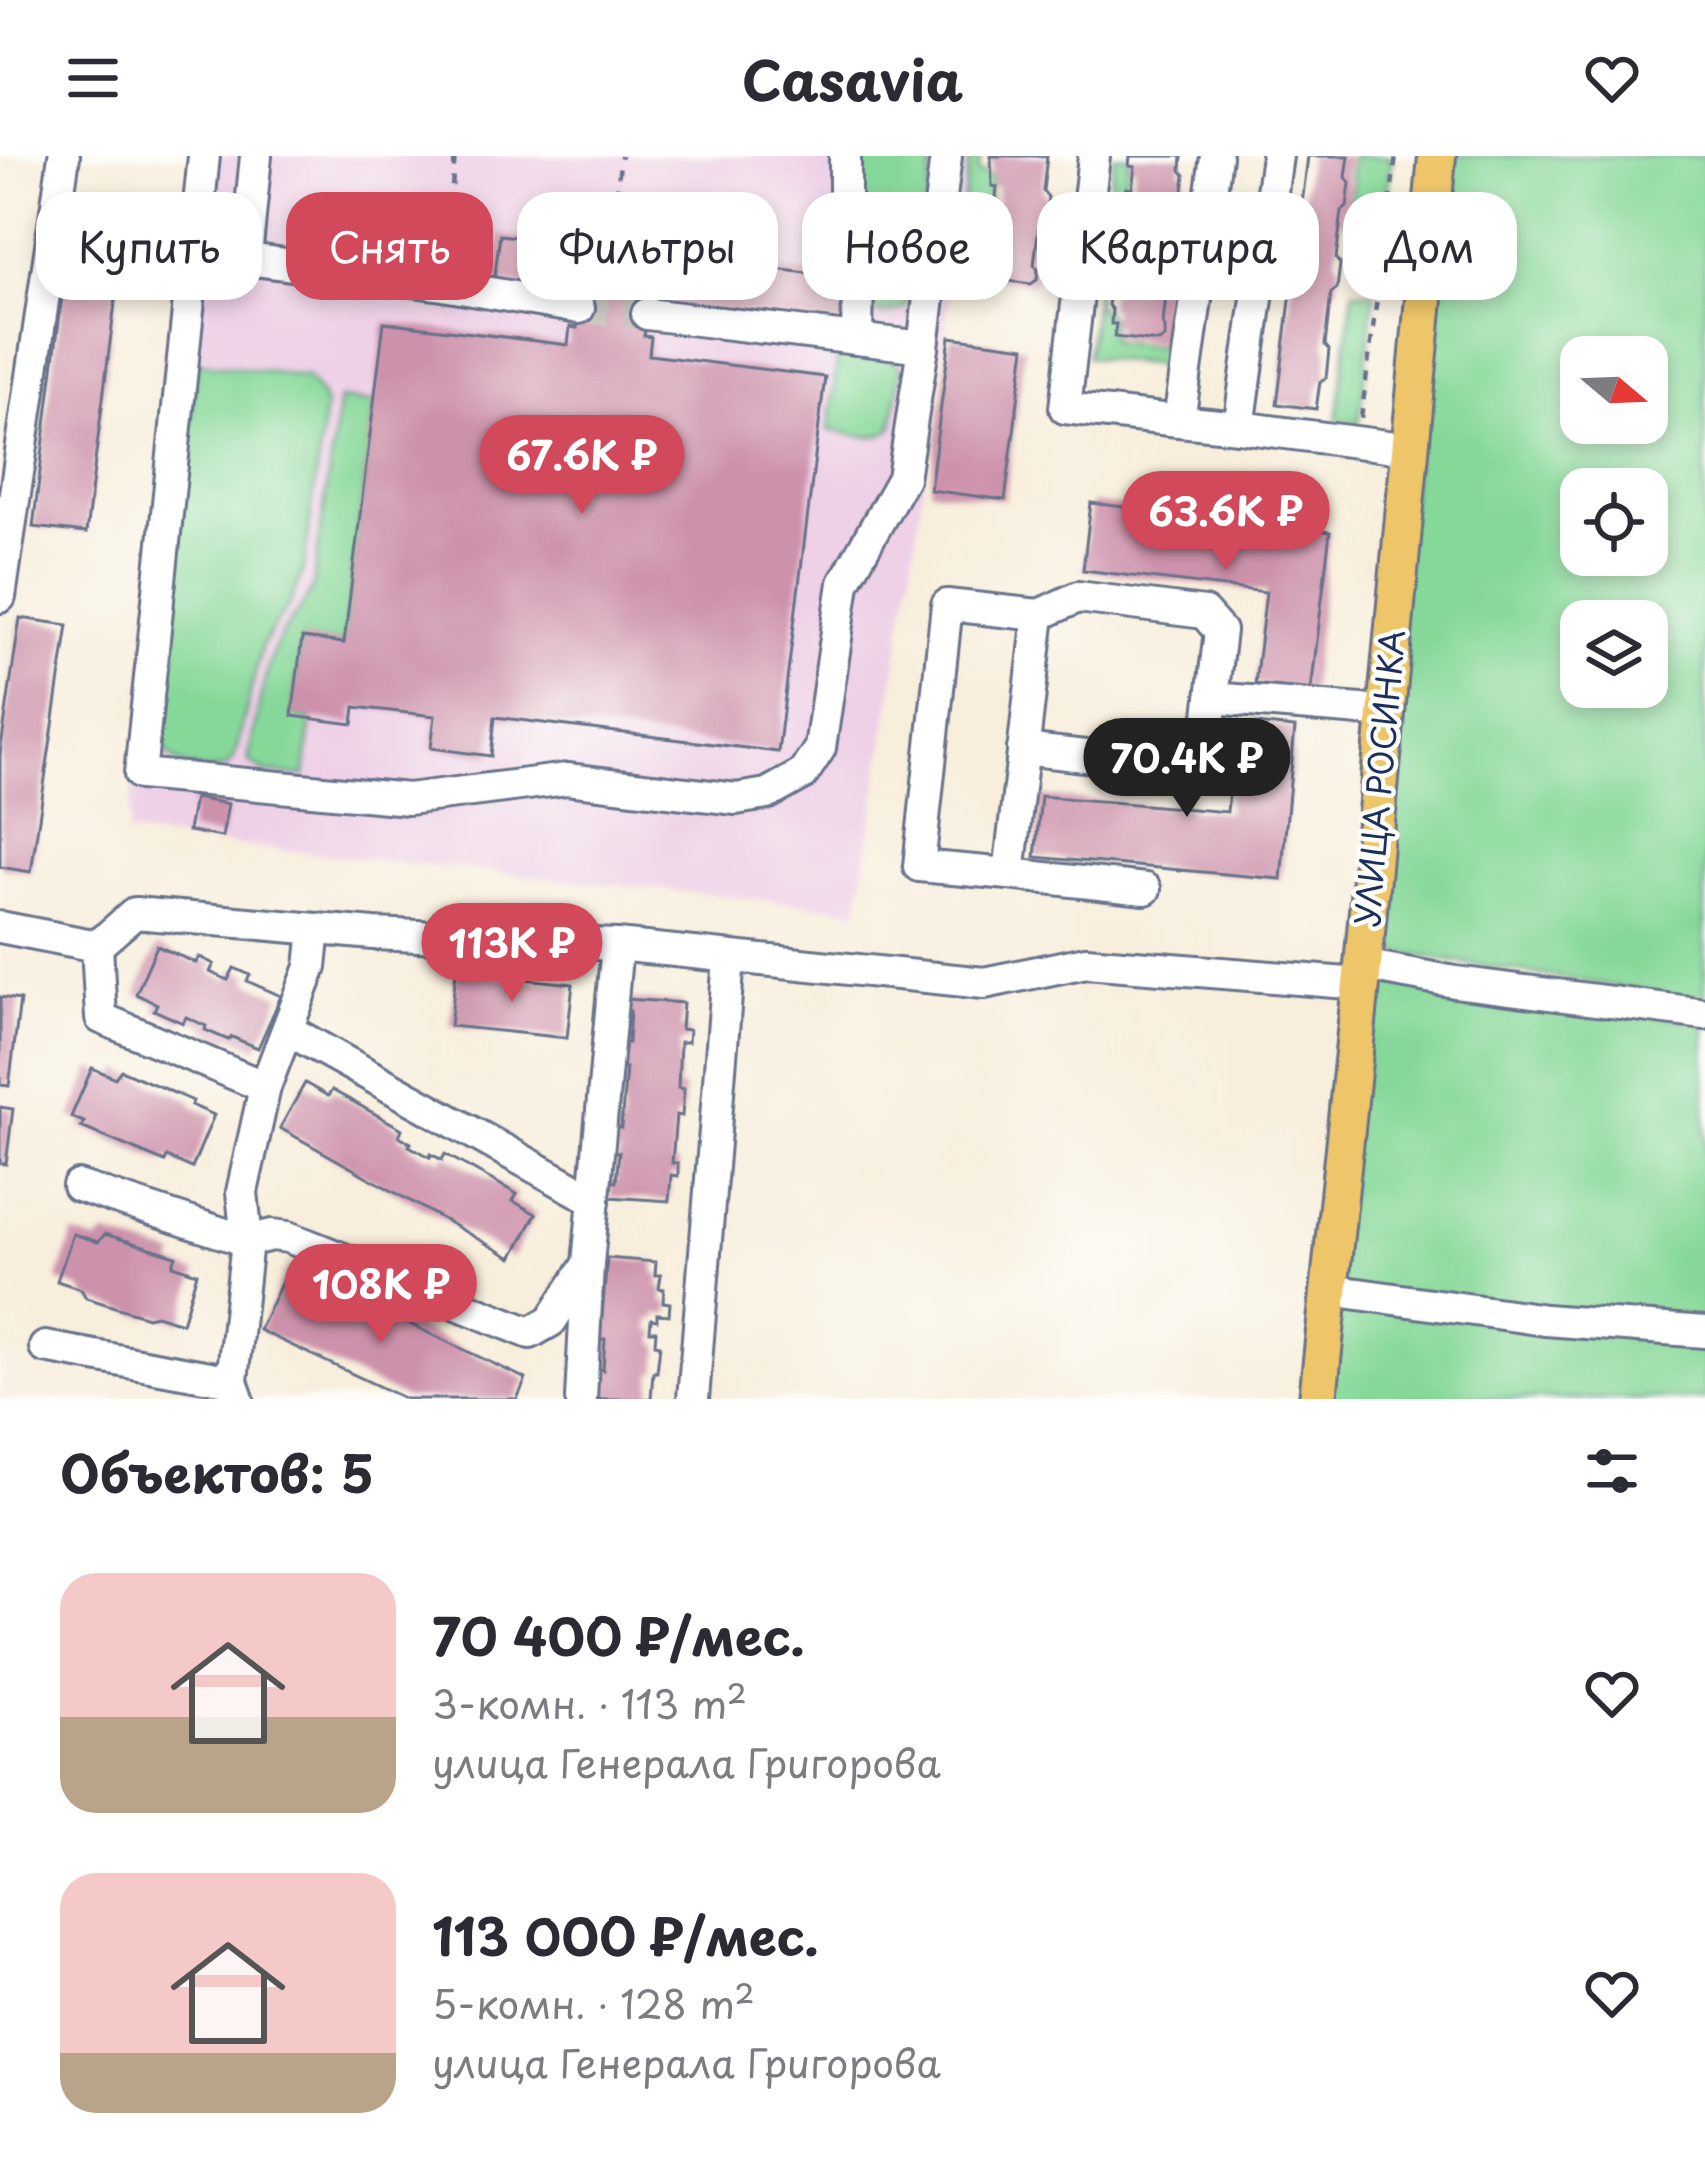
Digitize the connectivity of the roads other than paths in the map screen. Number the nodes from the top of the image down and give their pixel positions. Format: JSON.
{"nodes":[{"id":1,"x":64,"y":156,"type":"edge"},
{"id":2,"x":204,"y":156,"type":"edge"},
{"id":3,"x":256,"y":156,"type":"edge"},
{"id":4,"x":845,"y":156,"type":"edge"},
{"id":5,"x":946,"y":156,"type":"edge"},
{"id":6,"x":1094,"y":156,"type":"edge"},
{"id":7,"x":1216,"y":156,"type":"edge"},
{"id":8,"x":1277,"y":156,"type":"edge"},
{"id":9,"x":1437,"y":156,"type":"edge"},
{"id":10,"x":200,"y":192,"type":"edge"},
{"id":11,"x":252,"y":192,"type":"edge"},
{"id":12,"x":262,"y":259,"type":"edge"},
{"id":13,"x":189,"y":300,"type":"edge"},
{"id":14,"x":579,"y":308,"type":"tunnel mouth"},
{"id":15,"x":647,"y":314,"type":"tunnel mouth"},
{"id":16,"x":857,"y":338,"type":"junction"},
{"id":17,"x":923,"y":347,"type":"junction"},
{"id":18,"x":1179,"y":421,"type":"junction"},
{"id":19,"x":1239,"y":427,"type":"junction"},
{"id":20,"x":1411,"y":449,"type":"junction"},
{"id":21,"x":0,"y":597,"type":"edge"},
{"id":22,"x":1039,"y":615,"type":"junction"},
{"id":23,"x":1212,"y":698,"type":"junction"},
{"id":24,"x":1386,"y":712,"type":"junction"},
{"id":25,"x":1023,"y":749,"type":"junction"},
{"id":26,"x":1009,"y":874,"type":"junction"},
{"id":27,"x":1145,"y":890,"type":"dead end"},
{"id":28,"x":0,"y":927,"type":"edge"},
{"id":29,"x":314,"y":929,"type":"junction"},
{"id":30,"x":617,"y":945,"type":"junction"},
{"id":31,"x":97,"y":946,"type":"junction"},
{"id":32,"x":729,"y":958,"type":"junction"},
{"id":33,"x":1362,"y":975,"type":"junction"},
{"id":34,"x":1705,"y":1014,"type":"edge"},
{"id":35,"x":288,"y":1030,"type":"junction"},
{"id":36,"x":266,"y":1087,"type":"junction"},
{"id":37,"x":78,"y":1186,"type":"dead end"},
{"id":38,"x":594,"y":1200,"type":"junction"},
{"id":39,"x":247,"y":1241,"type":"junction"},
{"id":40,"x":588,"y":1264,"type":"junction"},
{"id":41,"x":1330,"y":1290,"type":"junction"},
{"id":42,"x":1705,"y":1332,"type":"edge"},
{"id":43,"x":45,"y":1346,"type":"dead end"},
{"id":44,"x":235,"y":1390,"type":"edge"},
{"id":45,"x":581,"y":1399,"type":"edge"},
{"id":46,"x":693,"y":1399,"type":"edge"},
{"id":47,"x":1318,"y":1399,"type":"edge"}],
"edges":[{"from":1,"to":21,"type":"street"},
{"from":2,"to":10,"type":"street"},
{"from":3,"to":11,"type":"street"},
{"from":4,"to":16,"type":"street"},
{"from":5,"to":17,"type":"street"},
{"from":6,"to":18,"type":"street"},
{"from":7,"to":18,"type":"street"},
{"from":8,"to":19,"type":"street"},
{"from":9,"to":20,"type":"main road","name":"УЛИЦА РОСИНКА"},
{"from":12,"to":14,"type":"street"},
{"from":13,"to":17,"type":"street"},
{"from":15,"to":16,"type":"street"},
{"from":16,"to":17,"type":"street"},
{"from":18,"to":19,"type":"street"},
{"from":19,"to":20,"type":"street"},
{"from":20,"to":24,"type":"main road","name":"УЛИЦА РОСИНКА"},
{"from":22,"to":23,"type":"street"},
{"from":22,"to":25,"type":"street"},
{"from":22,"to":26,"type":"street"},
{"from":23,"to":24,"type":"street"},
{"from":23,"to":25,"type":"street"},
{"from":24,"to":33,"type":"main road","name":"УЛИЦА РОСИНКА"},
{"from":25,"to":26,"type":"street"},
{"from":26,"to":27,"type":"street"},
{"from":28,"to":31,"type":"street"},
{"from":29,"to":30,"type":"street"},
{"from":29,"to":31,"type":"street"},
{"from":29,"to":35,"type":"street"},
{"from":30,"to":32,"type":"street"},
{"from":30,"to":38,"type":"street"},
{"from":31,"to":36,"type":"street"},
{"from":32,"to":33,"type":"street"},
{"from":32,"to":46,"type":"street"},
{"from":33,"to":34,"type":"street"},
{"from":33,"to":41,"type":"main road","name":"УЛИЦА РОСИНКА"},
{"from":35,"to":36,"type":"street"},
{"from":35,"to":38,"type":"street"},
{"from":36,"to":39,"type":"street"},
{"from":37,"to":39,"type":"street"},
{"from":38,"to":40,"type":"street"},
{"from":39,"to":40,"type":"street"},
{"from":39,"to":44,"type":"street"},
{"from":40,"to":45,"type":"street"},
{"from":41,"to":42,"type":"street"},
{"from":41,"to":47,"type":"main road","name":"УЛИЦА РОСИНКА"},
{"from":43,"to":44,"type":"street"}]}
